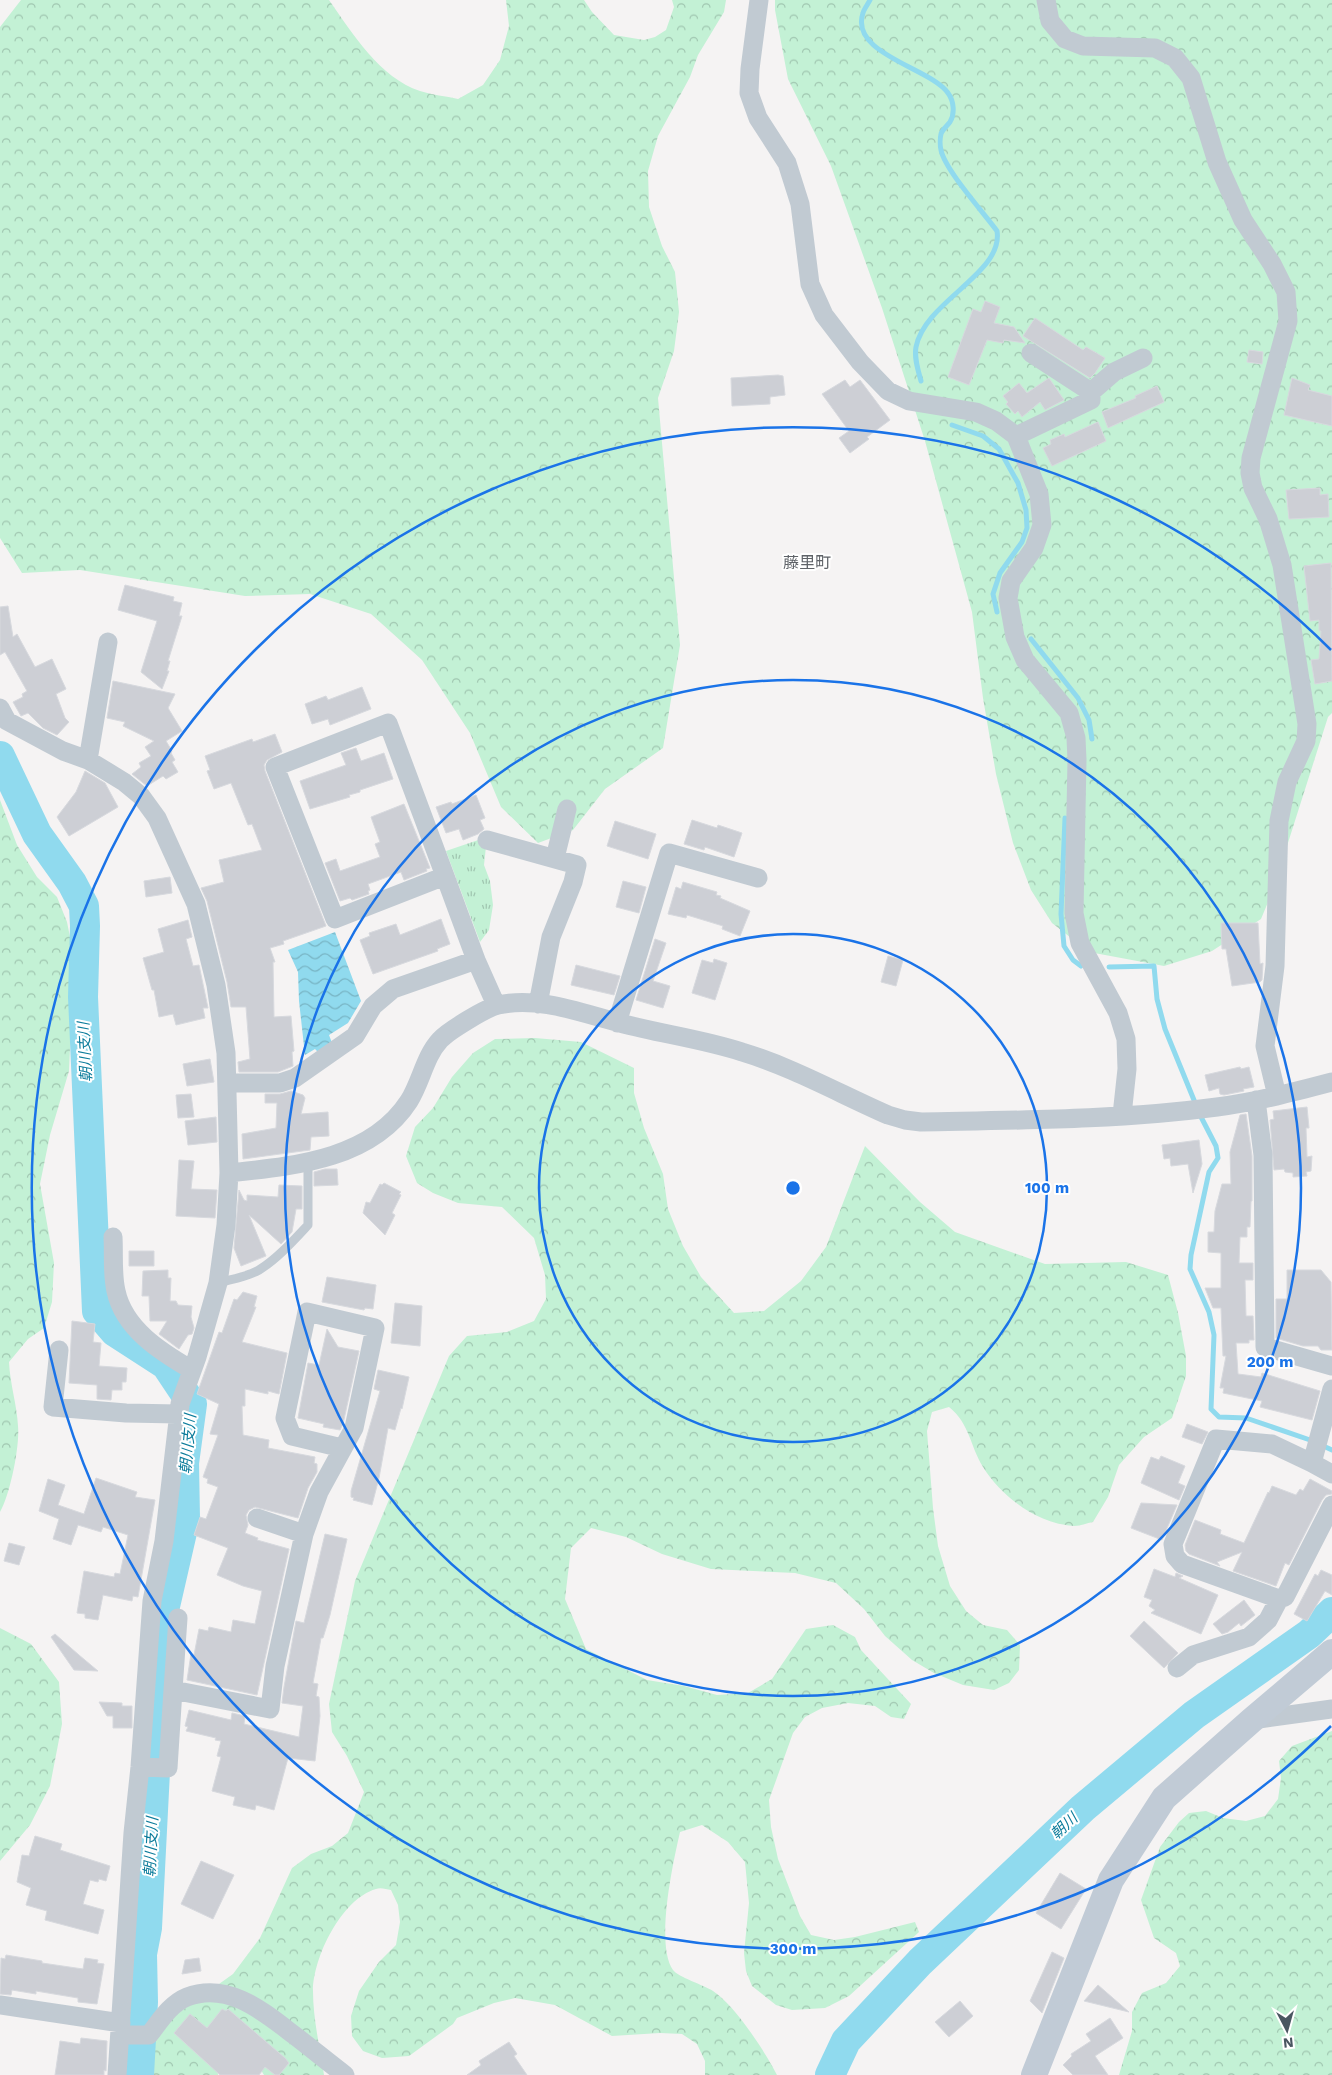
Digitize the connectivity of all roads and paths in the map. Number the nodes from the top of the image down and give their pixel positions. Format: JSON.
{"nodes":[{"id":1,"x":759,"y":0,"type":"edge"},
{"id":2,"x":1046,"y":0,"type":"edge"},
{"id":3,"x":1031,"y":353,"type":"dead end"},
{"id":4,"x":1142,"y":358,"type":"dead end"},
{"id":5,"x":1091,"y":392,"type":"junction"},
{"id":6,"x":1016,"y":436,"type":"junction"},
{"id":7,"x":108,"y":642,"type":"dead end"},
{"id":8,"x":0,"y":708,"type":"edge"},
{"id":9,"x":88,"y":760,"type":"junction"},
{"id":10,"x":567,"y":809,"type":"dead end"},
{"id":11,"x":487,"y":840,"type":"dead end"},
{"id":12,"x":555,"y":858,"type":"junction"},
{"id":13,"x":444,"y":876,"type":"junction"},
{"id":14,"x":758,"y":878,"type":"dead end"},
{"id":15,"x":476,"y":960,"type":"junction"},
{"id":16,"x":538,"y":1004,"type":"junction"},
{"id":17,"x":496,"y":1005,"type":"junction"},
{"id":18,"x":617,"y":1022,"type":"junction"},
{"id":19,"x":1332,"y":1082,"type":"edge"},
{"id":20,"x":227,"y":1083,"type":"junction"},
{"id":21,"x":1278,"y":1096,"type":"junction"},
{"id":22,"x":1256,"y":1100,"type":"junction"},
{"id":23,"x":1122,"y":1116,"type":"junction"},
{"id":24,"x":308,"y":1162,"type":"junction"},
{"id":25,"x":229,"y":1173,"type":"junction"},
{"id":26,"x":113,"y":1237,"type":"dead end"},
{"id":27,"x":218,"y":1283,"type":"junction"},
{"id":28,"x":59,"y":1350,"type":"dead end"},
{"id":29,"x":1332,"y":1366,"type":"edge"},
{"id":30,"x":190,"y":1376,"type":"junction"},
{"id":31,"x":1332,"y":1389,"type":"edge"},
{"id":32,"x":179,"y":1409,"type":"junction"},
{"id":33,"x":342,"y":1448,"type":"junction"},
{"id":34,"x":1315,"y":1451,"type":"junction"},
{"id":35,"x":1332,"y":1474,"type":"edge"},
{"id":36,"x":1332,"y":1505,"type":"edge"},
{"id":37,"x":257,"y":1518,"type":"dead end"},
{"id":38,"x":304,"y":1534,"type":"junction"},
{"id":39,"x":1279,"y":1599,"type":"junction"},
{"id":40,"x":178,"y":1618,"type":"dead end"},
{"id":41,"x":1332,"y":1652,"type":"edge"},
{"id":42,"x":1177,"y":1668,"type":"dead end"},
{"id":43,"x":172,"y":1690,"type":"junction"},
{"id":44,"x":1332,"y":1709,"type":"edge"},
{"id":45,"x":1252,"y":1720,"type":"junction"},
{"id":46,"x":141,"y":1767,"type":"junction"},
{"id":47,"x":0,"y":2005,"type":"edge"},
{"id":48,"x":124,"y":2031,"type":"junction"},
{"id":49,"x":117,"y":2075,"type":"edge"},
{"id":50,"x":346,"y":2075,"type":"edge"},
{"id":51,"x":1034,"y":2075,"type":"edge"}],
"edges":[{"from":1,"to":6,"type":"street"},
{"from":2,"to":21,"type":"street"},
{"from":3,"to":5,"type":"street"},
{"from":4,"to":5,"type":"street"},
{"from":5,"to":6,"type":"street"},
{"from":6,"to":23,"type":"street"},
{"from":7,"to":9,"type":"street"},
{"from":8,"to":9,"type":"street"},
{"from":9,"to":20,"type":"street"},
{"from":10,"to":12,"type":"street"},
{"from":11,"to":12,"type":"street"},
{"from":12,"to":16,"type":"street"},
{"from":13,"to":13,"type":"street"},
{"from":13,"to":15,"type":"street"},
{"from":14,"to":18,"type":"street"},
{"from":15,"to":17,"type":"street"},
{"from":15,"to":20,"type":"street"},
{"from":16,"to":17,"type":"street"},
{"from":16,"to":18,"type":"street"},
{"from":17,"to":24,"type":"street"},
{"from":18,"to":23,"type":"street"},
{"from":19,"to":21,"type":"street"},
{"from":20,"to":25,"type":"street"},
{"from":21,"to":22,"type":"street"},
{"from":22,"to":23,"type":"street"},
{"from":22,"to":29,"type":"street"},
{"from":24,"to":25,"type":"street"},
{"from":24,"to":27,"type":"lane"},
{"from":25,"to":27,"type":"street"},
{"from":26,"to":30,"type":"street"},
{"from":27,"to":30,"type":"street"},
{"from":28,"to":32,"type":"street"},
{"from":30,"to":32,"type":"street"},
{"from":31,"to":34,"type":"street"},
{"from":32,"to":46,"type":"street"},
{"from":33,"to":33,"type":"street"},
{"from":33,"to":38,"type":"street"},
{"from":34,"to":35,"type":"street"},
{"from":34,"to":39,"type":"street"},
{"from":36,"to":39,"type":"street"},
{"from":37,"to":38,"type":"street"},
{"from":38,"to":43,"type":"street"},
{"from":39,"to":42,"type":"street"},
{"from":40,"to":43,"type":"street"},
{"from":41,"to":45,"type":"street"},
{"from":43,"to":46,"type":"street"},
{"from":44,"to":45,"type":"street"},
{"from":45,"to":51,"type":"street"},
{"from":46,"to":48,"type":"street"},
{"from":47,"to":48,"type":"street"},
{"from":48,"to":49,"type":"street"},
{"from":48,"to":50,"type":"street"}]}
